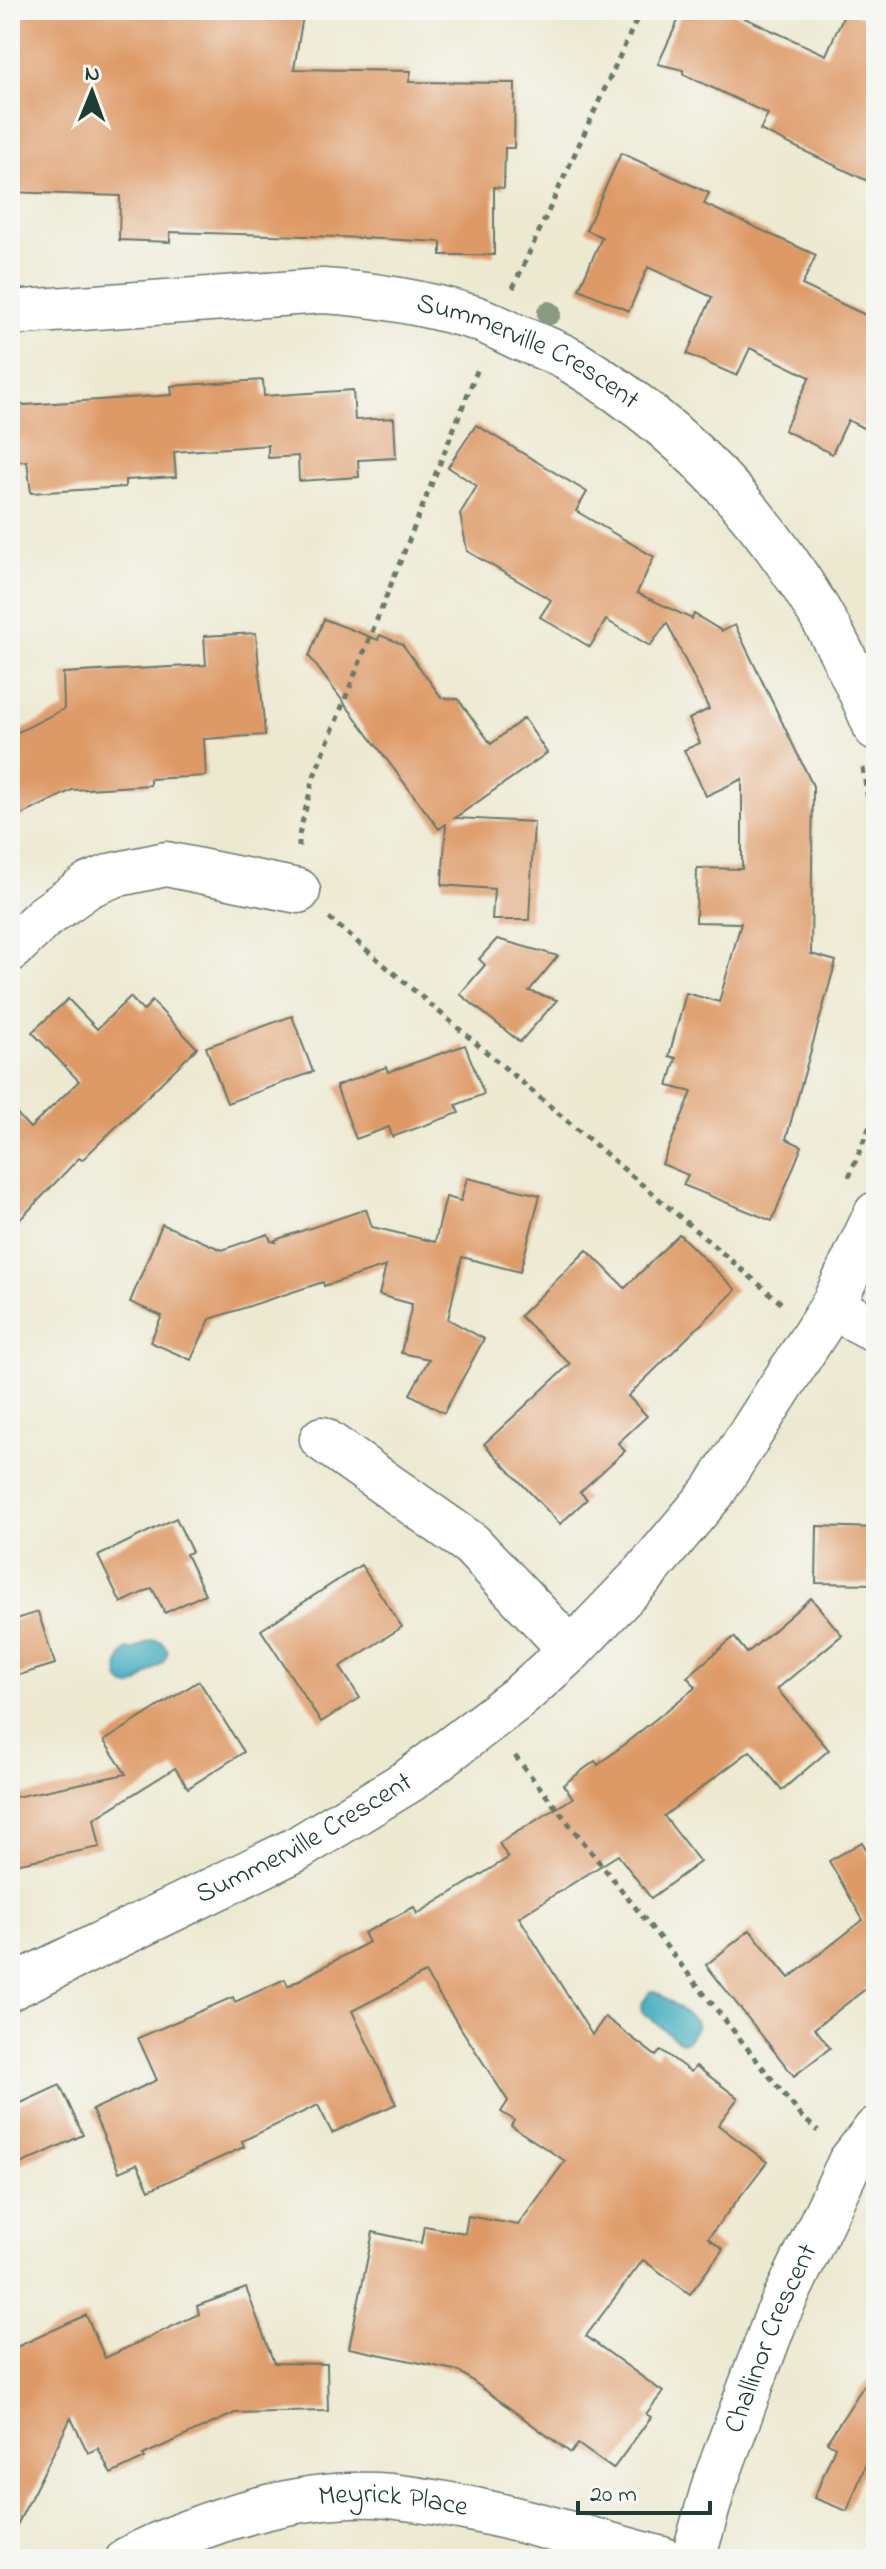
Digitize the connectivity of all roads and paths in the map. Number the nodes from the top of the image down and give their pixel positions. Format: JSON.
{"nodes":[{"id":1,"x":641,"y":10,"type":"edge"},
{"id":2,"x":10,"y":313,"type":"edge"},
{"id":3,"x":495,"y":327,"type":"junction"},
{"id":4,"x":465,"y":363,"type":"dead end"},
{"id":5,"x":478,"y":367,"type":"junction"},
{"id":6,"x":491,"y":374,"type":"dead end"},
{"id":7,"x":867,"y":743,"type":"edge"},
{"id":8,"x":876,"y":852,"type":"edge"},
{"id":9,"x":298,"y":891,"type":"junction"},
{"id":10,"x":10,"y":950,"type":"edge"},
{"id":11,"x":876,"y":1214,"type":"edge"},
{"id":12,"x":824,"y":1320,"type":"junction"},
{"id":13,"x":876,"y":1330,"type":"edge"},
{"id":14,"x":322,"y":1439,"type":"dead end"},
{"id":15,"x":571,"y":1650,"type":"junction"},
{"id":16,"x":488,"y":1720,"type":"junction"},
{"id":17,"x":10,"y":1988,"type":"edge"},
{"id":18,"x":865,"y":2143,"type":"edge"},
{"id":19,"x":128,"y":2559,"type":"edge"},
{"id":20,"x":662,"y":2559,"type":"edge"},
{"id":21,"x":693,"y":2559,"type":"edge"}],
"edges":[{"from":1,"to":3,"type":"path"},
{"from":2,"to":3,"type":"street","name":"Summerville Crescent"},
{"from":3,"to":5,"type":"path"},
{"from":3,"to":7,"type":"street","name":"Summerville Crescent"},
{"from":4,"to":5,"type":"path"},
{"from":5,"to":6,"type":"path"},
{"from":5,"to":9,"type":"path"},
{"from":7,"to":8,"type":"path"},
{"from":9,"to":10,"type":"street"},
{"from":9,"to":12,"type":"path"},
{"from":11,"to":12,"type":"street","name":"Summerville Crescent"},
{"from":12,"to":13,"type":"street"},
{"from":12,"to":15,"type":"street","name":"Summerville Crescent"},
{"from":14,"to":15,"type":"street"},
{"from":15,"to":16,"type":"street","name":"Summerville Crescent"},
{"from":16,"to":17,"type":"street","name":"Summerville Crescent"},
{"from":16,"to":18,"type":"path"},
{"from":18,"to":21,"type":"street","name":"Challinor Crescent"},
{"from":19,"to":20,"type":"street","name":"Meyrick Place"}]}
